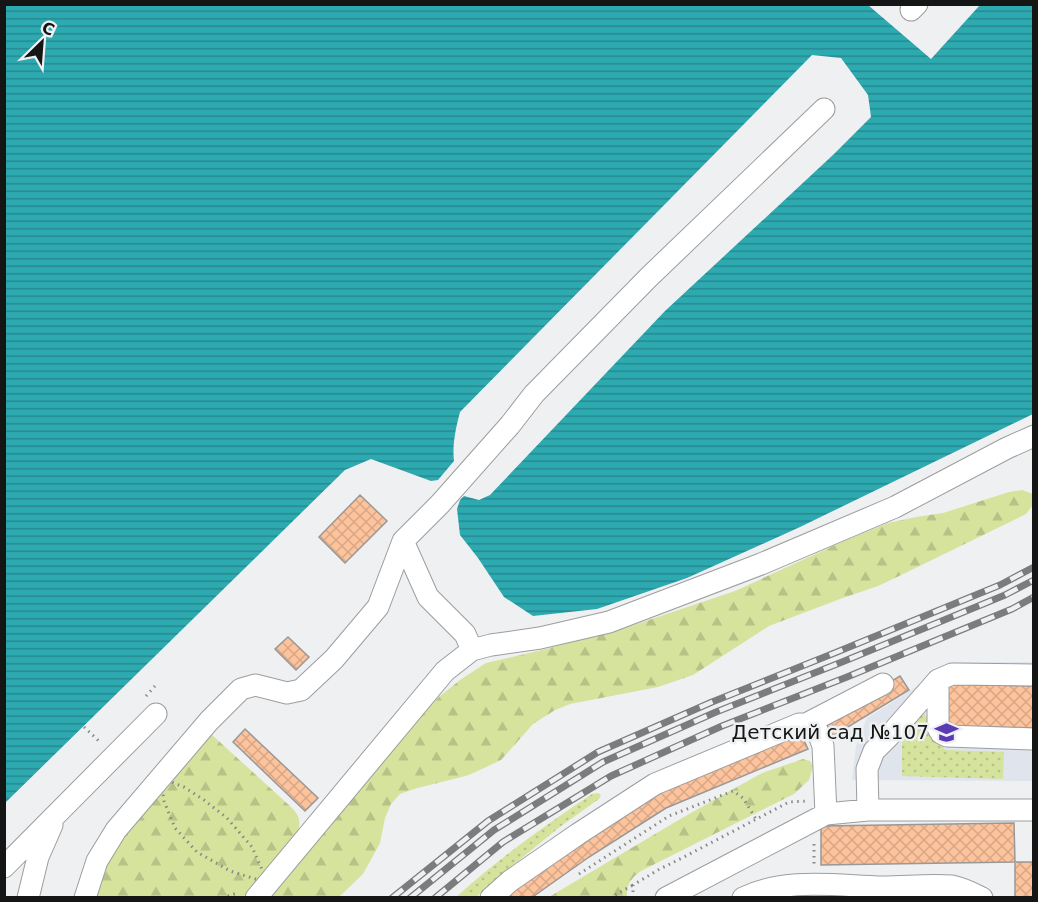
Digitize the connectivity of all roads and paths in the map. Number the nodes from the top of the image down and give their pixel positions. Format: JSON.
{"nodes":[{"id":1,"x":824,"y":109,"type":"dead end"},
{"id":2,"x":1034,"y":436,"type":"edge"},
{"id":3,"x":403,"y":541,"type":"junction"},
{"id":4,"x":472,"y":650,"type":"junction"},
{"id":5,"x":1034,"y":675,"type":"edge"},
{"id":6,"x":938,"y":680,"type":"junction"},
{"id":7,"x":884,"y":684,"type":"dead end"},
{"id":8,"x":156,"y":714,"type":"dead end"},
{"id":9,"x":806,"y":724,"type":"junction"},
{"id":10,"x":84,"y":727,"type":"dead end"},
{"id":11,"x":1034,"y":739,"type":"edge"},
{"id":12,"x":100,"y":742,"type":"dead end"},
{"id":13,"x":161,"y":778,"type":"junction"},
{"id":14,"x":825,"y":806,"type":"junction"},
{"id":15,"x":868,"y":810,"type":"junction"},
{"id":16,"x":1034,"y":810,"type":"edge"},
{"id":17,"x":58,"y":813,"type":"junction"},
{"id":18,"x":756,"y":819,"type":"junction"},
{"id":19,"x":814,"y":838,"type":"dead end"},
{"id":20,"x":4,"y":867,"type":"edge"},
{"id":21,"x":579,"y":874,"type":"dead end"},
{"id":22,"x":633,"y":885,"type":"junction"},
{"id":23,"x":814,"y":885,"type":"junction"},
{"id":24,"x":262,"y":890,"type":"edge"},
{"id":25,"x":28,"y":897,"type":"edge"},
{"id":26,"x":85,"y":897,"type":"edge"},
{"id":27,"x":491,"y":897,"type":"edge"},
{"id":28,"x":610,"y":897,"type":"edge"},
{"id":29,"x":633,"y":897,"type":"edge"},
{"id":30,"x":671,"y":897,"type":"edge"},
{"id":31,"x":743,"y":897,"type":"edge"},
{"id":32,"x":982,"y":897,"type":"edge"}],
"edges":[{"from":1,"to":3,"type":"street"},
{"from":2,"to":4,"type":"street"},
{"from":3,"to":4,"type":"street"},
{"from":3,"to":13,"type":"street"},
{"from":4,"to":24,"type":"street"},
{"from":5,"to":6,"type":"street"},
{"from":6,"to":11,"type":"street"},
{"from":6,"to":15,"type":"street"},
{"from":7,"to":9,"type":"street"},
{"from":8,"to":17,"type":"street"},
{"from":9,"to":14,"type":"street"},
{"from":9,"to":27,"type":"street"},
{"from":10,"to":12,"type":"path"},
{"from":13,"to":24,"type":"path"},
{"from":13,"to":24,"type":"path"},
{"from":13,"to":26,"type":"street"},
{"from":14,"to":15,"type":"street"},
{"from":14,"to":18,"type":"path"},
{"from":14,"to":30,"type":"street"},
{"from":15,"to":16,"type":"street"},
{"from":17,"to":20,"type":"street"},
{"from":17,"to":25,"type":"street"},
{"from":18,"to":21,"type":"path"},
{"from":18,"to":22,"type":"path"},
{"from":19,"to":23,"type":"path"},
{"from":22,"to":28,"type":"path"},
{"from":22,"to":29,"type":"path"},
{"from":23,"to":31,"type":"street"},
{"from":23,"to":32,"type":"street"}]}
